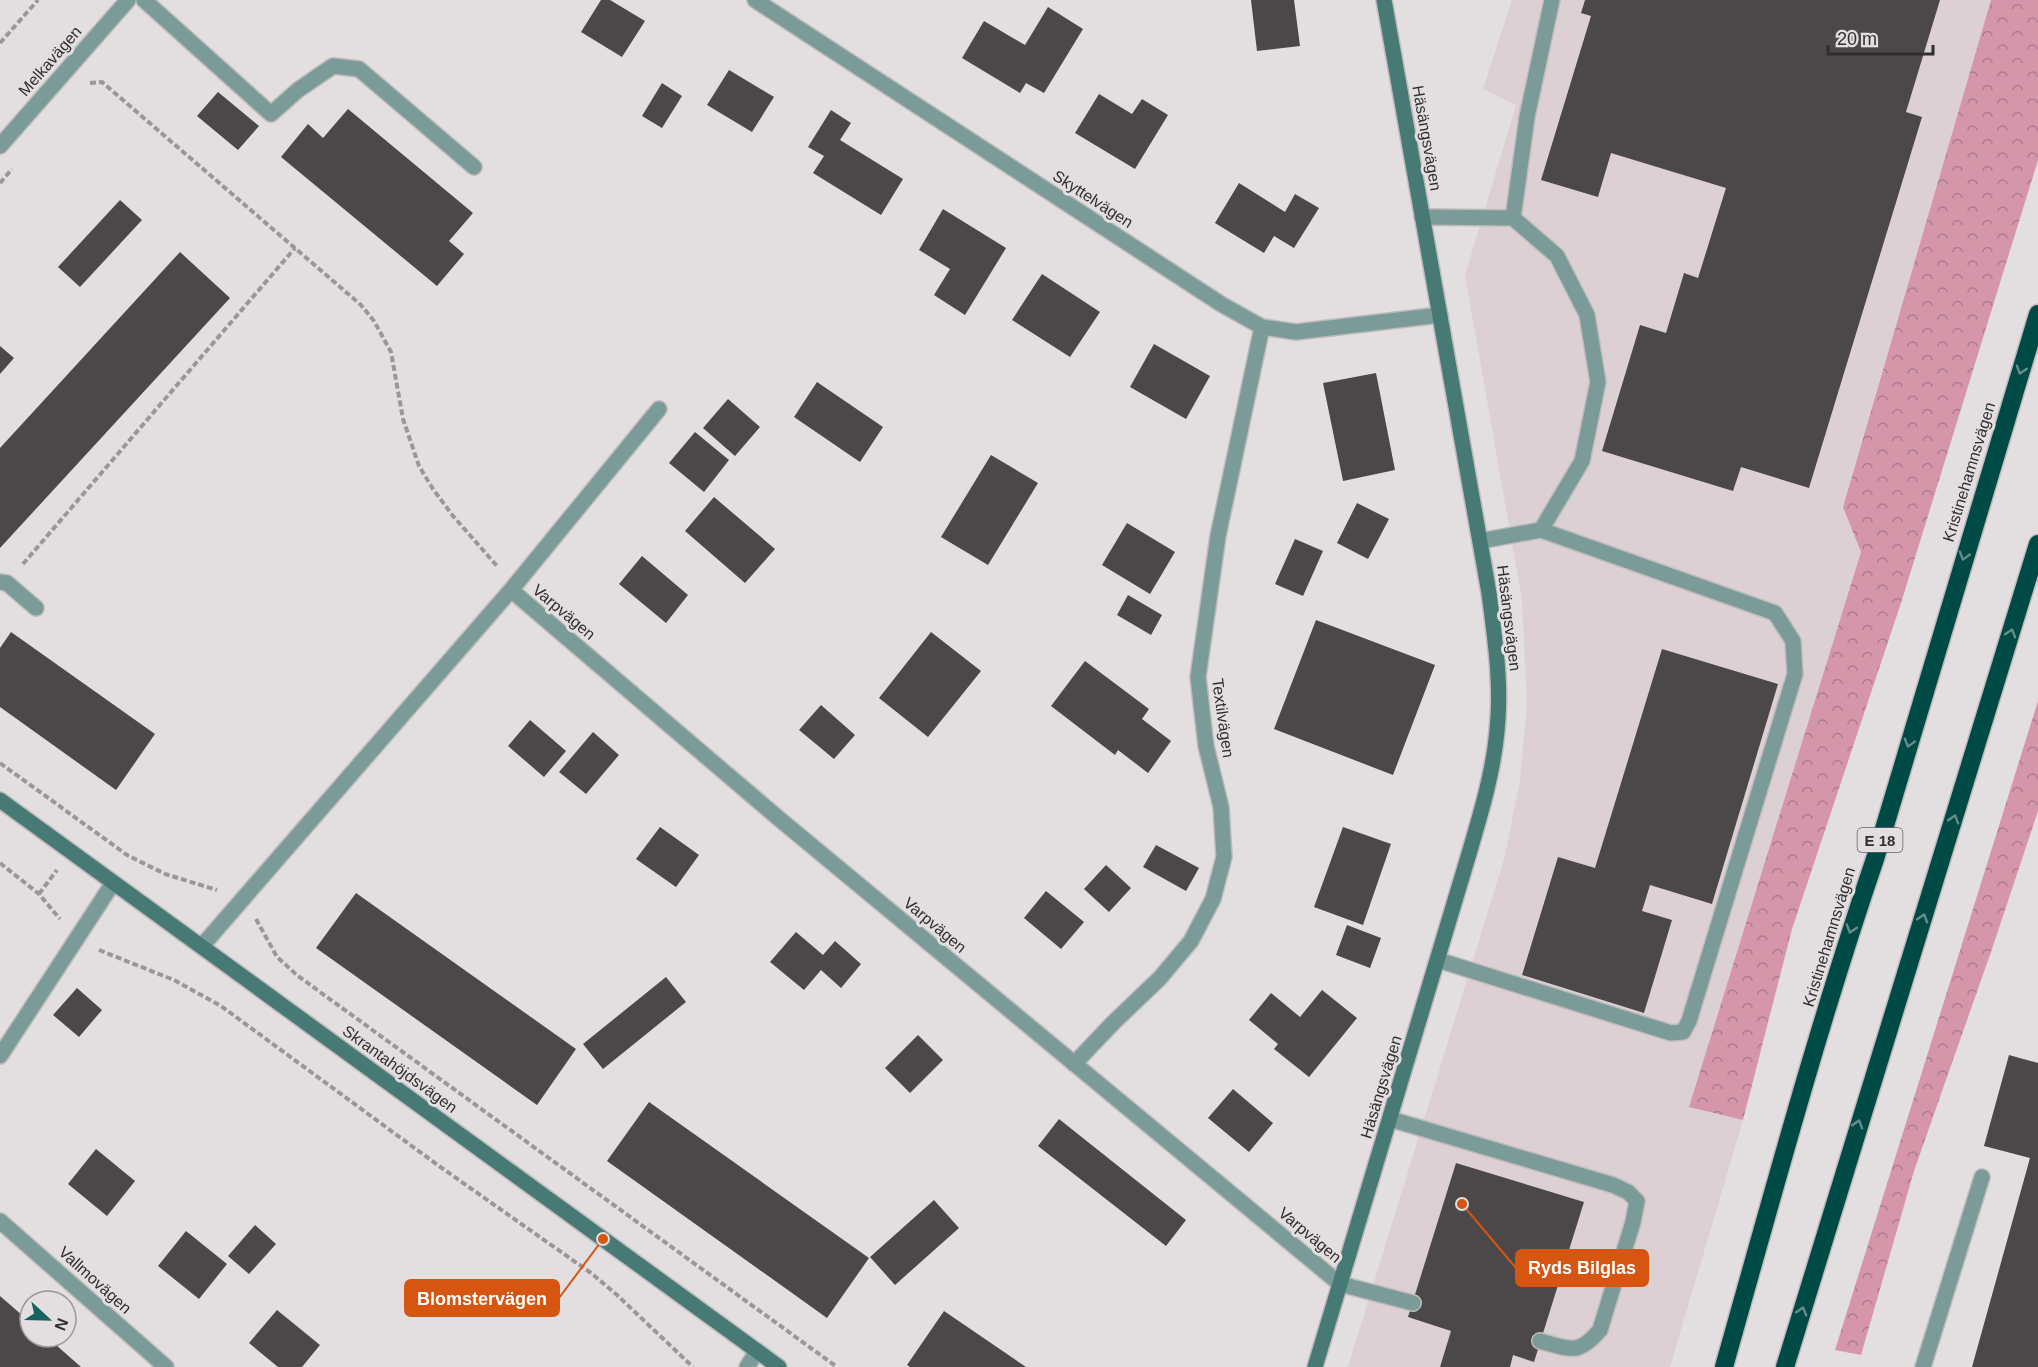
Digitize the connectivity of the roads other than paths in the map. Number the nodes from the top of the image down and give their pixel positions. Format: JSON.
{"nodes":[{"id":1,"x":128,"y":0,"type":"edge"},
{"id":2,"x":144,"y":0,"type":"edge"},
{"id":3,"x":755,"y":0,"type":"edge"},
{"id":4,"x":1384,"y":0,"type":"edge"},
{"id":5,"x":1552,"y":0,"type":"edge"},
{"id":6,"x":0,"y":146,"type":"edge"},
{"id":7,"x":474,"y":167,"type":"dead end"},
{"id":8,"x":1422,"y":217,"type":"junction"},
{"id":9,"x":1513,"y":218,"type":"junction"},
{"id":10,"x":2038,"y":314,"type":"edge"},
{"id":11,"x":1440,"y":315,"type":"junction"},
{"id":12,"x":1262,"y":327,"type":"junction"},
{"id":13,"x":659,"y":409,"type":"dead end"},
{"id":14,"x":1541,"y":530,"type":"junction"},
{"id":15,"x":1480,"y":541,"type":"junction"},
{"id":16,"x":2038,"y":544,"type":"edge"},
{"id":17,"x":3,"y":583,"type":"edge"},
{"id":18,"x":511,"y":590,"type":"junction"},
{"id":19,"x":36,"y":608,"type":"dead end"},
{"id":20,"x":0,"y":800,"type":"edge"},
{"id":21,"x":113,"y":883,"type":"junction"},
{"id":22,"x":202,"y":946,"type":"junction"},
{"id":23,"x":1437,"y":960,"type":"junction"},
{"id":24,"x":0,"y":1056,"type":"edge"},
{"id":25,"x":1074,"y":1064,"type":"junction"},
{"id":26,"x":1390,"y":1119,"type":"junction"},
{"id":27,"x":1982,"y":1178,"type":"dead end"},
{"id":28,"x":0,"y":1221,"type":"edge"},
{"id":29,"x":1340,"y":1284,"type":"junction"},
{"id":30,"x":1413,"y":1303,"type":"dead end"},
{"id":31,"x":1540,"y":1341,"type":"dead end"},
{"id":32,"x":757,"y":1351,"type":"junction"},
{"id":33,"x":166,"y":1367,"type":"edge"},
{"id":34,"x":747,"y":1367,"type":"edge"},
{"id":35,"x":779,"y":1367,"type":"edge"},
{"id":36,"x":1315,"y":1367,"type":"edge"},
{"id":37,"x":1724,"y":1367,"type":"edge"},
{"id":38,"x":1785,"y":1367,"type":"edge"},
{"id":39,"x":1923,"y":1367,"type":"edge"}],
"edges":[{"from":1,"to":6,"type":"street","name":"Melkavägen"},
{"from":2,"to":7,"type":"street"},
{"from":3,"to":12,"type":"street","name":"Skyttelvägen"},
{"from":4,"to":8,"type":"street","name":"Häsängsvägen"},
{"from":5,"to":9,"type":"street"},
{"from":8,"to":9,"type":"street"},
{"from":8,"to":11,"type":"street","name":"Häsängsvägen"},
{"from":9,"to":14,"type":"street"},
{"from":10,"to":37,"type":"highway","name":"Kristinehamnsvägen","number":"E 18","one_way":true},
{"from":11,"to":12,"type":"street","name":"Skyttelvägen"},
{"from":11,"to":15,"type":"street","name":"Häsängsvägen"},
{"from":12,"to":25,"type":"street","name":"Textilvägen"},
{"from":13,"to":18,"type":"street","name":"Varpvägen"},
{"from":14,"to":15,"type":"street"},
{"from":14,"to":23,"type":"street"},
{"from":15,"to":23,"type":"street","name":"Häsängsvägen"},
{"from":38,"to":16,"type":"highway","one_way":true},
{"from":17,"to":19,"type":"street"},
{"from":18,"to":22,"type":"street","name":"Varpvägen"},
{"from":18,"to":25,"type":"street","name":"Varpvägen"},
{"from":20,"to":21,"type":"street","name":"Skrantahöjdsvägen"},
{"from":21,"to":22,"type":"street","name":"Skrantahöjdsvägen"},
{"from":21,"to":24,"type":"street"},
{"from":22,"to":32,"type":"street","name":"Skrantahöjdsvägen"},
{"from":23,"to":26,"type":"street","name":"Häsängsvägen"},
{"from":25,"to":29,"type":"street","name":"Varpvägen"},
{"from":26,"to":29,"type":"street","name":"Häsängsvägen"},
{"from":26,"to":31,"type":"street"},
{"from":27,"to":39,"type":"street"},
{"from":28,"to":33,"type":"street","name":"Vallmovägen"},
{"from":29,"to":30,"type":"street"},
{"from":29,"to":36,"type":"street","name":"Häsängsvägen"},
{"from":32,"to":34,"type":"street"},
{"from":32,"to":35,"type":"street","name":"Skrantahöjdsvägen"}]}
